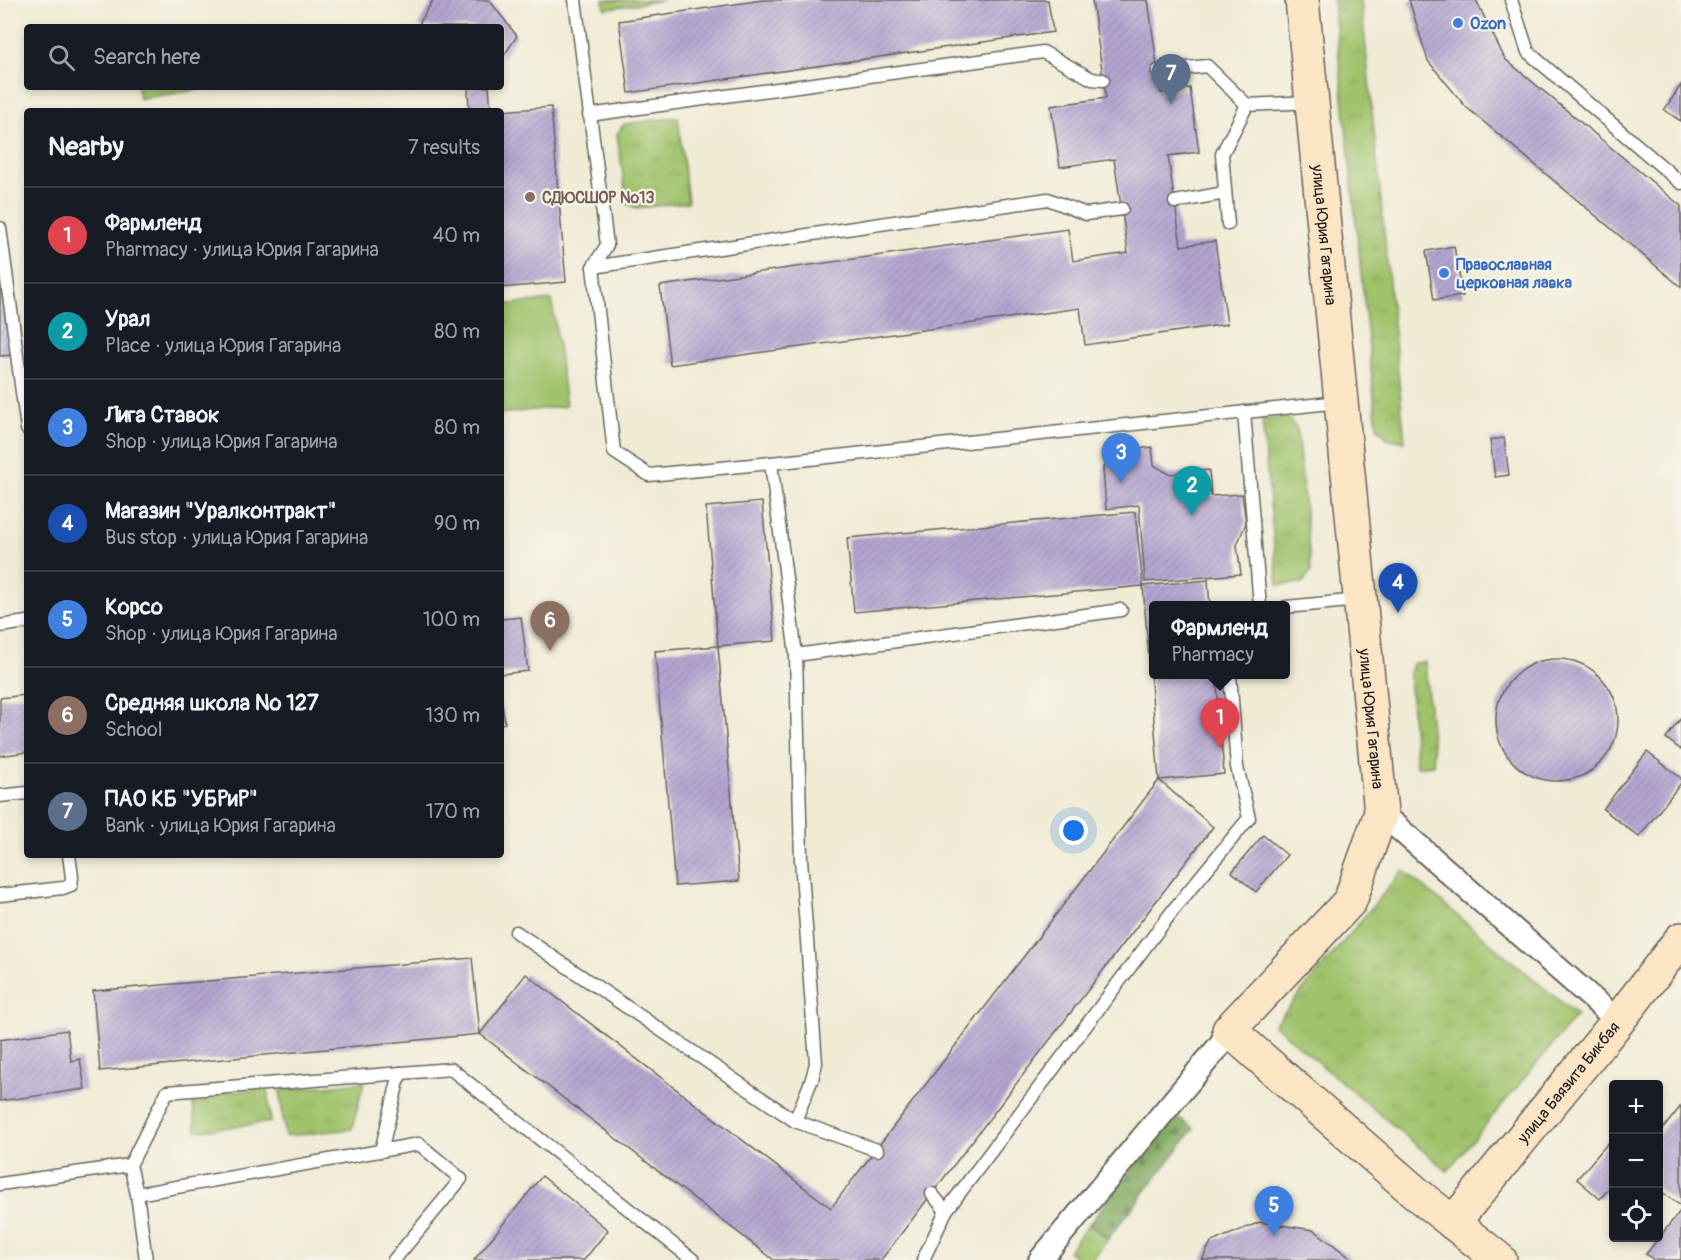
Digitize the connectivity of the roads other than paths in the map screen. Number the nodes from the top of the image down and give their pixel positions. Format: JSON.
{"nodes":[{"id":1,"x":574,"y":0,"type":"edge"},
{"id":2,"x":1302,"y":0,"type":"edge"},
{"id":3,"x":1511,"y":0,"type":"edge"},
{"id":4,"x":1158,"y":71,"type":"dead end"},
{"id":5,"x":1103,"y":80,"type":"dead end"},
{"id":6,"x":1312,"y":102,"type":"junction"},
{"id":7,"x":1247,"y":105,"type":"junction"},
{"id":8,"x":589,"y":115,"type":"junction"},
{"id":9,"x":1681,"y":183,"type":"edge"},
{"id":10,"x":1225,"y":193,"type":"junction"},
{"id":11,"x":1175,"y":202,"type":"dead end"},
{"id":12,"x":1122,"y":209,"type":"dead end"},
{"id":13,"x":1228,"y":224,"type":"dead end"},
{"id":14,"x":0,"y":228,"type":"edge"},
{"id":15,"x":592,"y":267,"type":"junction"},
{"id":16,"x":1341,"y":401,"type":"junction"},
{"id":17,"x":24,"y":407,"type":"edge"},
{"id":18,"x":1244,"y":412,"type":"junction"},
{"id":19,"x":771,"y":464,"type":"junction"},
{"id":20,"x":1360,"y":600,"type":"junction"},
{"id":21,"x":1260,"y":601,"type":"edge"},
{"id":22,"x":1290,"y":607,"type":"edge"},
{"id":23,"x":1121,"y":610,"type":"dead end"},
{"id":24,"x":24,"y":622,"type":"edge"},
{"id":25,"x":0,"y":626,"type":"edge"},
{"id":26,"x":796,"y":655,"type":"junction"},
{"id":27,"x":1230,"y":679,"type":"edge"},
{"id":28,"x":24,"y":793,"type":"edge"},
{"id":29,"x":0,"y":796,"type":"edge"},
{"id":30,"x":1381,"y":813,"type":"junction"},
{"id":31,"x":69,"y":858,"type":"edge"},
{"id":32,"x":0,"y":895,"type":"edge"},
{"id":33,"x":516,"y":932,"type":"dead end"},
{"id":34,"x":1681,"y":939,"type":"edge"},
{"id":35,"x":1618,"y":1021,"type":"junction"},
{"id":36,"x":1229,"y":1030,"type":"junction"},
{"id":37,"x":400,"y":1073,"type":"junction"},
{"id":38,"x":795,"y":1121,"type":"junction"},
{"id":39,"x":877,"y":1150,"type":"dead end"},
{"id":40,"x":381,"y":1151,"type":"junction"},
{"id":41,"x":130,"y":1165,"type":"junction"},
{"id":42,"x":0,"y":1184,"type":"edge"},
{"id":43,"x":137,"y":1194,"type":"junction"},
{"id":44,"x":932,"y":1194,"type":"dead end"},
{"id":45,"x":946,"y":1211,"type":"junction"},
{"id":46,"x":1453,"y":1223,"type":"junction"},
{"id":47,"x":146,"y":1260,"type":"edge"},
{"id":48,"x":394,"y":1260,"type":"edge"},
{"id":49,"x":693,"y":1260,"type":"edge"},
{"id":50,"x":923,"y":1260,"type":"edge"},
{"id":51,"x":1040,"y":1260,"type":"edge"},
{"id":52,"x":1500,"y":1260,"type":"edge"}],
"edges":[{"from":1,"to":8,"type":"lane"},
{"from":2,"to":6,"type":"main road","name":"улица Юрия Гагарина"},
{"from":3,"to":9,"type":"lane"},
{"from":4,"to":7,"type":"lane"},
{"from":5,"to":8,"type":"lane"},
{"from":6,"to":7,"type":"lane"},
{"from":6,"to":16,"type":"main road","name":"улица Юрия Гагарина"},
{"from":7,"to":10,"type":"lane"},
{"from":8,"to":15,"type":"lane"},
{"from":10,"to":11,"type":"lane"},
{"from":10,"to":13,"type":"lane"},
{"from":12,"to":15,"type":"lane"},
{"from":14,"to":17,"type":"lane"},
{"from":15,"to":19,"type":"lane"},
{"from":16,"to":18,"type":"lane"},
{"from":16,"to":20,"type":"main road","name":"улица Юрия Гагарина"},
{"from":18,"to":19,"type":"lane"},
{"from":18,"to":21,"type":"lane"},
{"from":19,"to":26,"type":"lane"},
{"from":20,"to":22,"type":"lane"},
{"from":20,"to":30,"type":"main road","name":"улица Юрия Гагарина"},
{"from":23,"to":26,"type":"lane"},
{"from":24,"to":25,"type":"lane"},
{"from":26,"to":38,"type":"lane"},
{"from":27,"to":45,"type":"lane"},
{"from":28,"to":29,"type":"lane"},
{"from":30,"to":35,"type":"street"},
{"from":30,"to":36,"type":"main road","name":"улица Юрия Гагарина"},
{"from":31,"to":32,"type":"lane"},
{"from":33,"to":38,"type":"lane"},
{"from":34,"to":35,"type":"main road","name":"улица Баязита Бикбая"},
{"from":35,"to":46,"type":"main road","name":"улица Баязита Бикбая"},
{"from":36,"to":46,"type":"main road"},
{"from":36,"to":51,"type":"street"},
{"from":37,"to":40,"type":"lane"},
{"from":37,"to":41,"type":"lane"},
{"from":37,"to":49,"type":"lane"},
{"from":38,"to":39,"type":"lane"},
{"from":40,"to":43,"type":"lane"},
{"from":40,"to":48,"type":"lane"},
{"from":41,"to":42,"type":"lane"},
{"from":41,"to":43,"type":"lane"},
{"from":43,"to":47,"type":"lane"},
{"from":44,"to":45,"type":"lane"},
{"from":45,"to":50,"type":"lane"},
{"from":46,"to":52,"type":"main road"}]}
